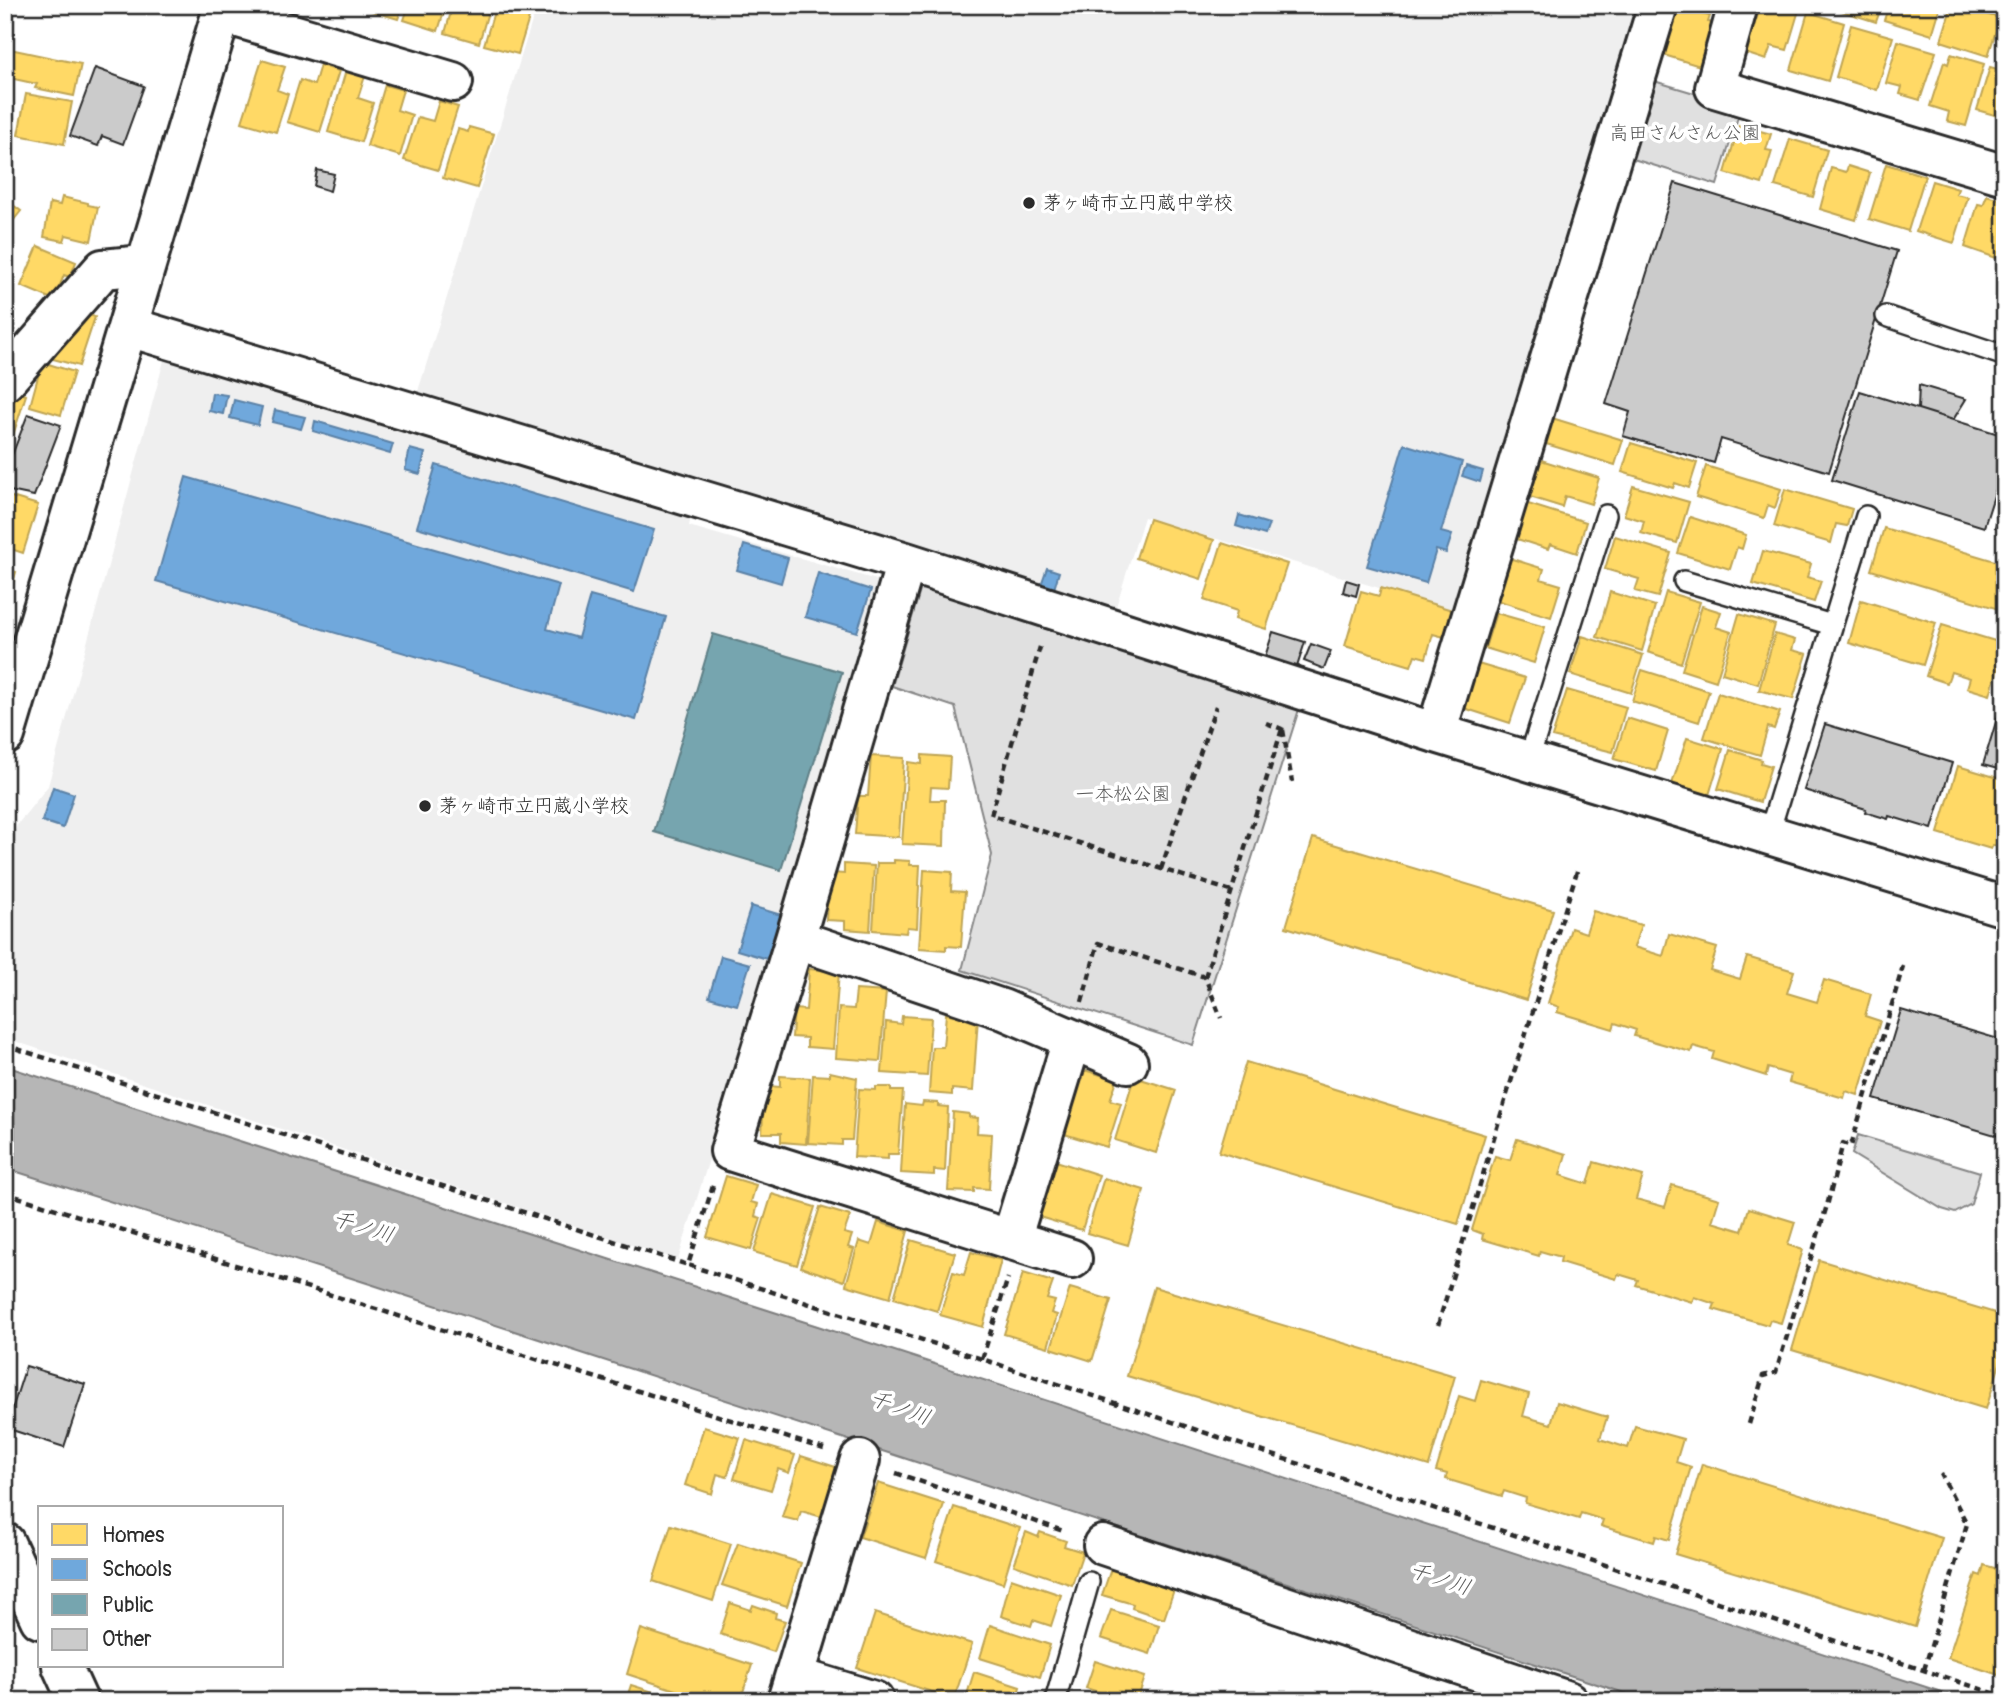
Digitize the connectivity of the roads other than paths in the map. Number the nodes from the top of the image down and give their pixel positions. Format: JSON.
{"nodes":[{"id":1,"x":1658,"y":5,"type":"edge"},
{"id":2,"x":1738,"y":5,"type":"edge"},
{"id":3,"x":223,"y":9,"type":"edge"},
{"id":4,"x":453,"y":82,"type":"dead end"},
{"id":5,"x":2005,"y":175,"type":"edge"},
{"id":6,"x":145,"y":265,"type":"junction"},
{"id":7,"x":1886,"y":316,"type":"dead end"},
{"id":8,"x":129,"y":327,"type":"junction"},
{"id":9,"x":2005,"y":356,"type":"edge"},
{"id":10,"x":5,"y":381,"type":"edge"},
{"id":11,"x":1606,"y":515,"type":"dead end"},
{"id":12,"x":1866,"y":516,"type":"dead end"},
{"id":13,"x":906,"y":562,"type":"junction"},
{"id":14,"x":1684,"y":581,"type":"dead end"},
{"id":15,"x":1832,"y":625,"type":"junction"},
{"id":16,"x":1436,"y":733,"type":"junction"},
{"id":17,"x":5,"y":735,"type":"edge"},
{"id":18,"x":1528,"y":762,"type":"junction"},
{"id":19,"x":1769,"y":836,"type":"junction"},
{"id":20,"x":2005,"y":907,"type":"edge"},
{"id":21,"x":795,"y":939,"type":"junction"},
{"id":22,"x":1072,"y":1040,"type":"junction"},
{"id":23,"x":1128,"y":1063,"type":"dead end"},
{"id":24,"x":1015,"y":1242,"type":"junction"},
{"id":25,"x":1072,"y":1259,"type":"dead end"},
{"id":26,"x":860,"y":1460,"type":"road end"},
{"id":27,"x":5,"y":1544,"type":"edge"},
{"id":28,"x":1103,"y":1545,"type":"road end"},
{"id":29,"x":1089,"y":1581,"type":"dead end"},
{"id":30,"x":38,"y":1615,"type":"edge"},
{"id":31,"x":63,"y":1668,"type":"edge"},
{"id":32,"x":792,"y":1689,"type":"edge"},
{"id":33,"x":1493,"y":1689,"type":"edge"},
{"id":34,"x":78,"y":1701,"type":"edge"},
{"id":35,"x":874,"y":1701,"type":"edge"},
{"id":36,"x":1055,"y":1701,"type":"edge"},
{"id":37,"x":1568,"y":1701,"type":"edge"}],
"edges":[{"from":1,"to":16,"type":"street"},
{"from":2,"to":5,"type":"street"},
{"from":3,"to":4,"type":"street"},
{"from":3,"to":6,"type":"street"},
{"from":6,"to":8,"type":"street"},
{"from":6,"to":10,"type":"street"},
{"from":7,"to":9,"type":"lane"},
{"from":8,"to":13,"type":"street"},
{"from":8,"to":17,"type":"street"},
{"from":11,"to":18,"type":"lane"},
{"from":12,"to":15,"type":"lane"},
{"from":13,"to":16,"type":"street"},
{"from":13,"to":21,"type":"street"},
{"from":14,"to":15,"type":"lane"},
{"from":15,"to":19,"type":"lane"},
{"from":16,"to":18,"type":"street"},
{"from":18,"to":19,"type":"street"},
{"from":19,"to":20,"type":"street"},
{"from":21,"to":22,"type":"street"},
{"from":21,"to":24,"type":"street"},
{"from":22,"to":23,"type":"street"},
{"from":22,"to":24,"type":"street"},
{"from":24,"to":25,"type":"street"},
{"from":26,"to":32,"type":"street"},
{"from":27,"to":30,"type":"street"},
{"from":28,"to":33,"type":"street"},
{"from":29,"to":36,"type":"lane"},
{"from":31,"to":34,"type":"street"},
{"from":32,"to":35,"type":"street"},
{"from":33,"to":37,"type":"street"}]}
